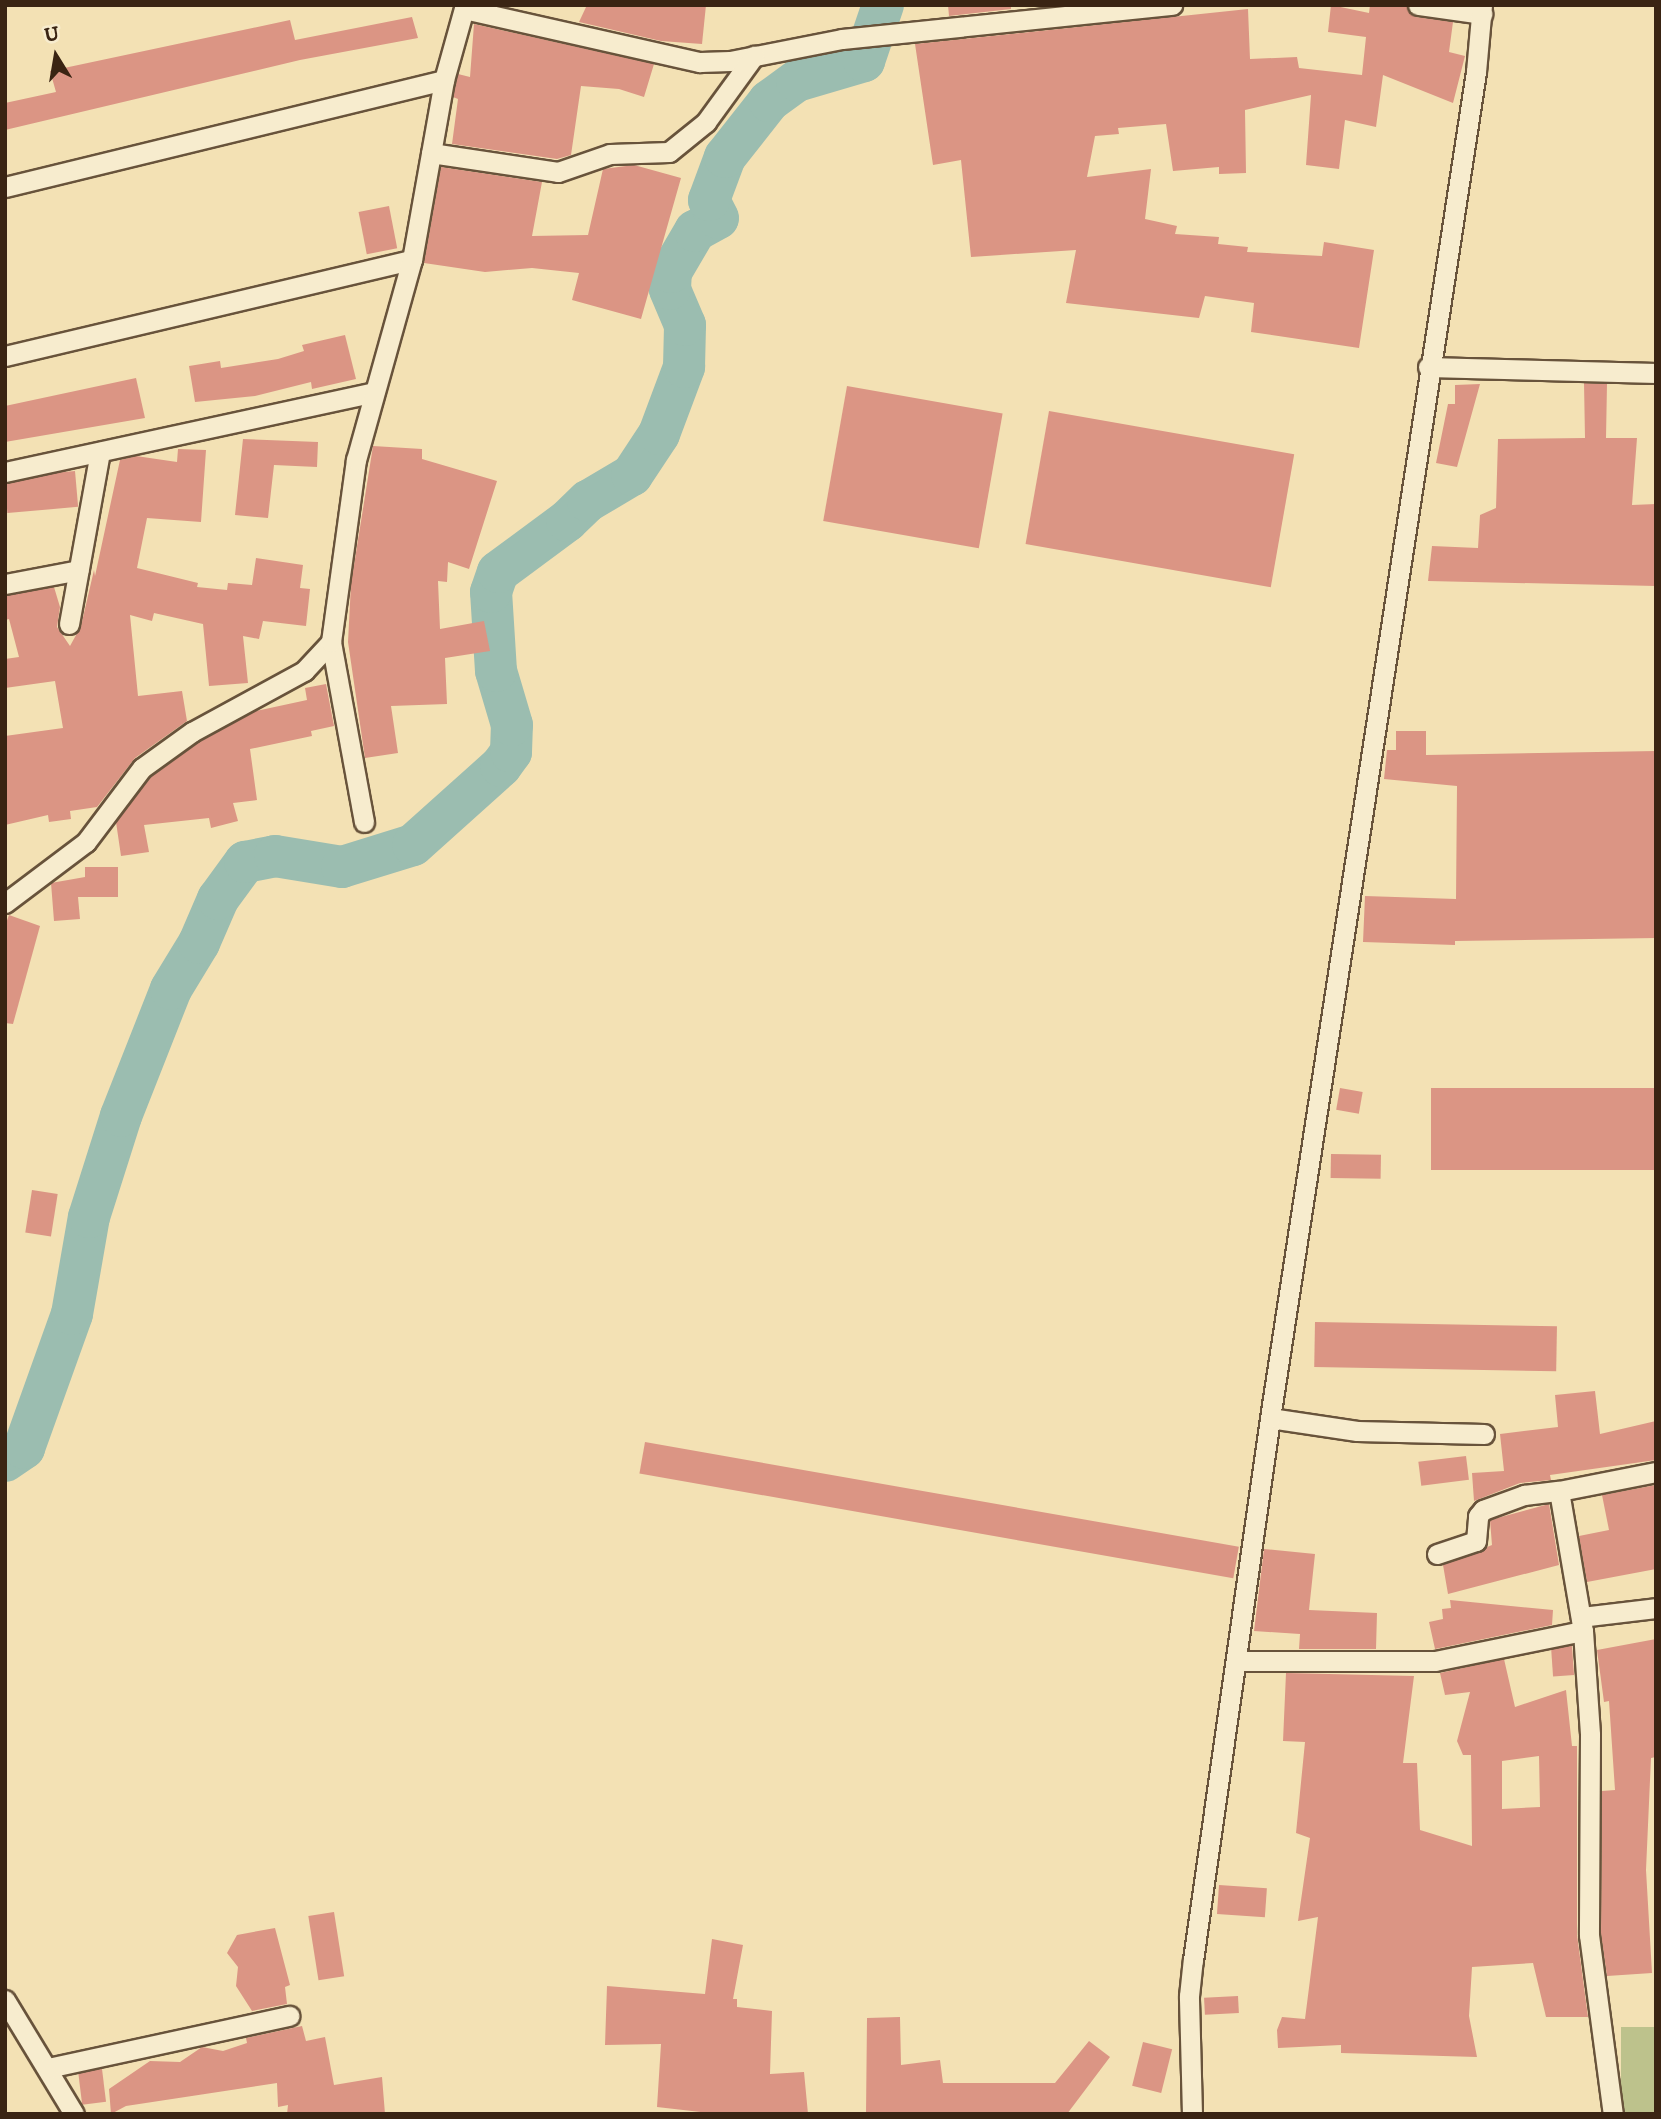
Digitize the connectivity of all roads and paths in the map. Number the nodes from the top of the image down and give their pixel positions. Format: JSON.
{"nodes":[{"id":1,"x":1172,"y":5,"type":"edge"},
{"id":2,"x":1418,"y":5,"type":"edge"},
{"id":3,"x":465,"y":7,"type":"edge"},
{"id":4,"x":1482,"y":10,"type":"edge"},
{"id":5,"x":754,"y":57,"type":"junction"},
{"id":6,"x":444,"y":80,"type":"junction"},
{"id":7,"x":430,"y":153,"type":"junction"},
{"id":8,"x":5,"y":187,"type":"edge"},
{"id":9,"x":412,"y":260,"type":"junction"},
{"id":10,"x":5,"y":356,"type":"edge"},
{"id":11,"x":1428,"y":367,"type":"junction"},
{"id":12,"x":1656,"y":373,"type":"edge"},
{"id":13,"x":374,"y":392,"type":"junction"},
{"id":14,"x":100,"y":452,"type":"junction"},
{"id":15,"x":5,"y":471,"type":"edge"},
{"id":16,"x":79,"y":570,"type":"junction"},
{"id":17,"x":5,"y":584,"type":"edge"},
{"id":18,"x":69,"y":624,"type":"dead end"},
{"id":19,"x":331,"y":642,"type":"junction"},
{"id":20,"x":364,"y":822,"type":"dead end"},
{"id":21,"x":5,"y":903,"type":"edge"},
{"id":22,"x":1270,"y":1418,"type":"junction"},
{"id":23,"x":1484,"y":1434,"type":"dead end"},
{"id":24,"x":1656,"y":1472,"type":"edge"},
{"id":25,"x":1559,"y":1491,"type":"junction"},
{"id":26,"x":1437,"y":1554,"type":"dead end"},
{"id":27,"x":1656,"y":1608,"type":"edge"},
{"id":28,"x":1582,"y":1624,"type":"junction"},
{"id":29,"x":1237,"y":1661,"type":"junction"},
{"id":30,"x":5,"y":2000,"type":"edge"},
{"id":31,"x":289,"y":2016,"type":"dead end"},
{"id":32,"x":48,"y":2067,"type":"junction"},
{"id":33,"x":74,"y":2114,"type":"edge"},
{"id":34,"x":1192,"y":2114,"type":"edge"},
{"id":35,"x":1613,"y":2114,"type":"edge"}],
"edges":[{"from":1,"to":5,"type":"street"},
{"from":2,"to":4,"type":"street"},
{"from":3,"to":5,"type":"street"},
{"from":3,"to":6,"type":"street"},
{"from":4,"to":11,"type":"street"},
{"from":5,"to":7,"type":"street"},
{"from":6,"to":7,"type":"street"},
{"from":6,"to":8,"type":"street"},
{"from":7,"to":9,"type":"street"},
{"from":9,"to":10,"type":"street"},
{"from":9,"to":13,"type":"street"},
{"from":11,"to":12,"type":"street"},
{"from":11,"to":22,"type":"street"},
{"from":13,"to":14,"type":"street"},
{"from":13,"to":19,"type":"street"},
{"from":14,"to":15,"type":"street"},
{"from":14,"to":16,"type":"street"},
{"from":16,"to":17,"type":"street"},
{"from":16,"to":18,"type":"street"},
{"from":19,"to":20,"type":"street"},
{"from":19,"to":21,"type":"street"},
{"from":22,"to":23,"type":"street"},
{"from":22,"to":29,"type":"street"},
{"from":24,"to":25,"type":"street"},
{"from":25,"to":26,"type":"street"},
{"from":25,"to":28,"type":"street"},
{"from":27,"to":28,"type":"street"},
{"from":28,"to":29,"type":"street"},
{"from":28,"to":35,"type":"street"},
{"from":29,"to":34,"type":"street"},
{"from":30,"to":32,"type":"street"},
{"from":31,"to":32,"type":"street"},
{"from":32,"to":33,"type":"street"}]}
